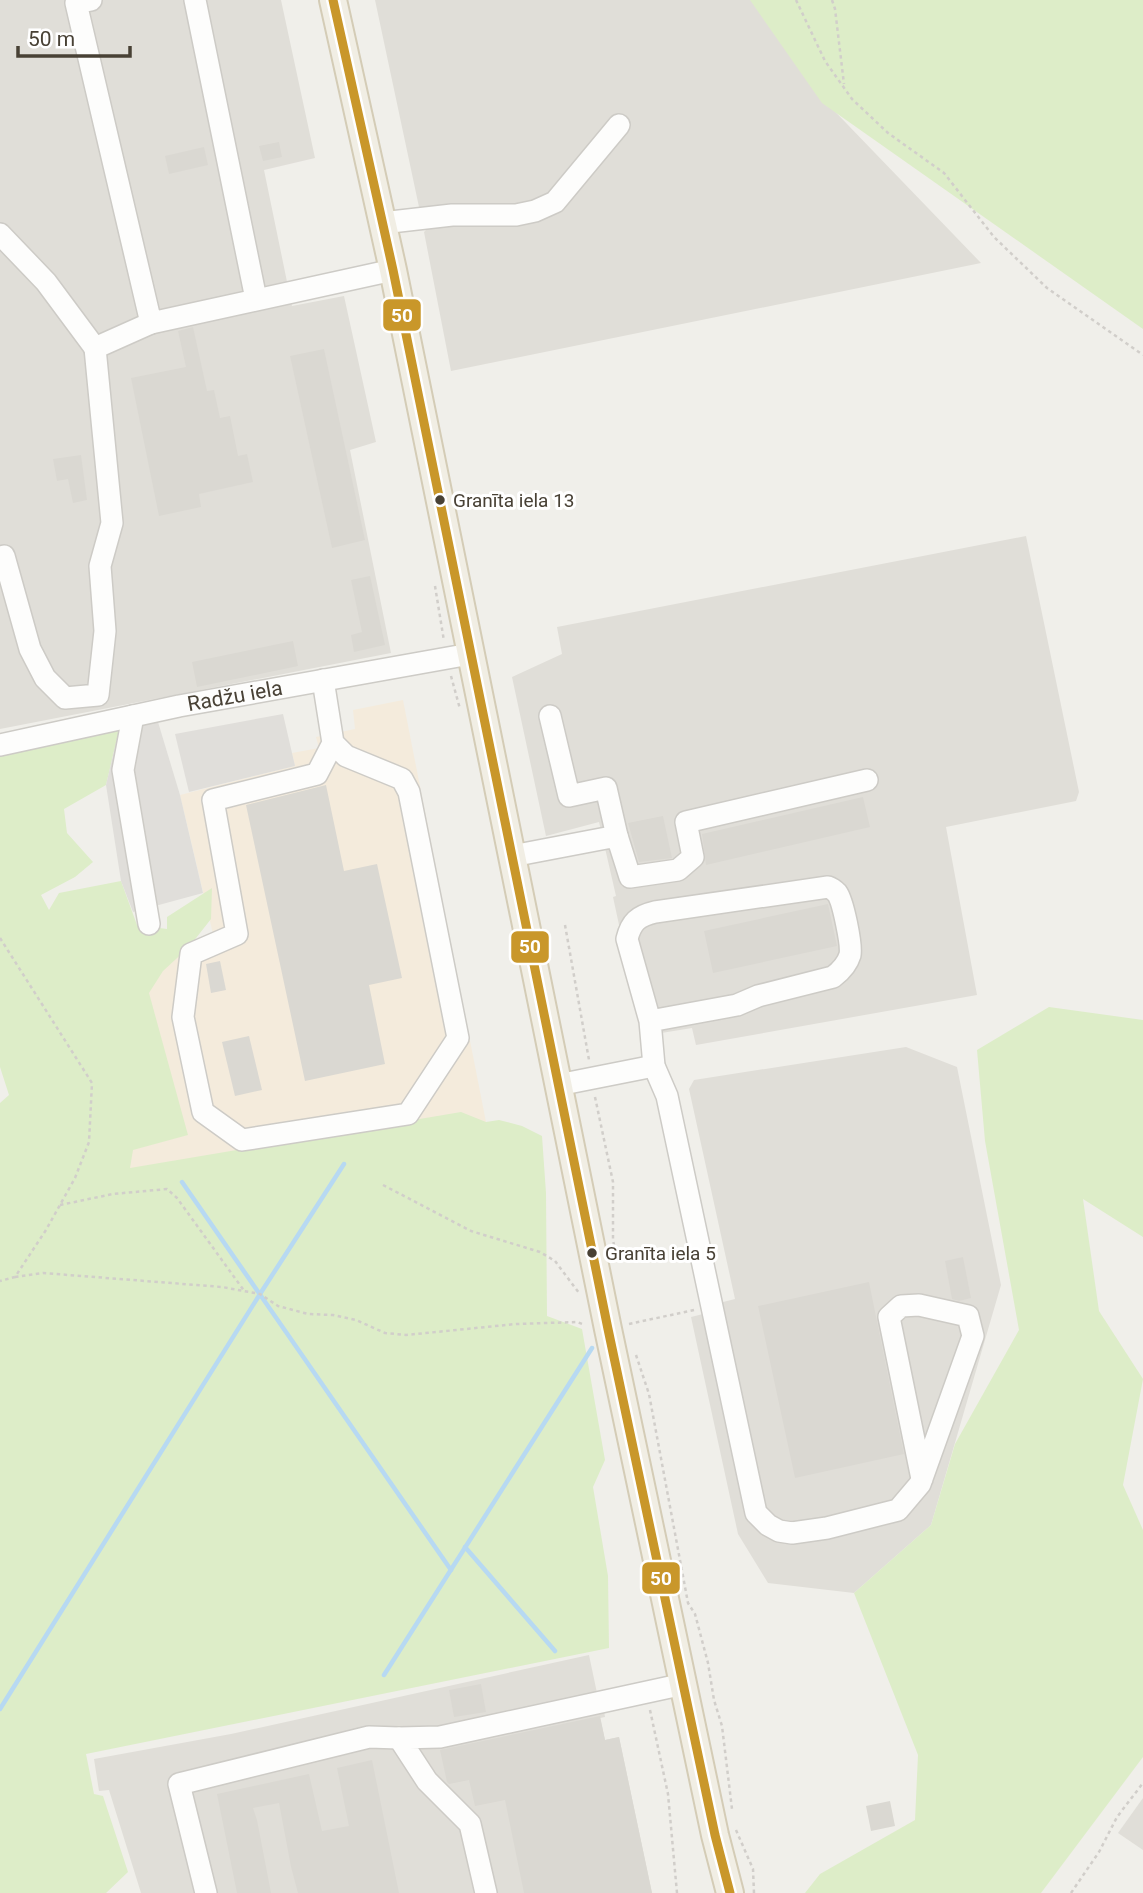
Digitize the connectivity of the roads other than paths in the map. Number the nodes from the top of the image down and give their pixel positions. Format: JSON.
{"nodes":[{"id":1,"x":91,"y":0,"type":"edge"},
{"id":2,"x":195,"y":0,"type":"edge"},
{"id":3,"x":333,"y":0,"type":"edge"},
{"id":4,"x":619,"y":125,"type":"dead end"},
{"id":5,"x":382,"y":223,"type":"junction"},
{"id":6,"x":0,"y":234,"type":"edge"},
{"id":7,"x":393,"y":270,"type":"junction"},
{"id":8,"x":256,"y":299,"type":"junction"},
{"id":9,"x":151,"y":323,"type":"junction"},
{"id":10,"x":95,"y":348,"type":"junction"},
{"id":11,"x":4,"y":555,"type":"dead end"},
{"id":12,"x":470,"y":654,"type":"junction"},
{"id":13,"x":323,"y":680,"type":"junction"},
{"id":14,"x":133,"y":716,"type":"junction"},
{"id":15,"x":550,"y":716,"type":"dead end"},
{"id":16,"x":333,"y":743,"type":"junction"},
{"id":17,"x":0,"y":745,"type":"edge"},
{"id":18,"x":867,"y":780,"type":"dead end"},
{"id":19,"x":617,"y":836,"type":"junction"},
{"id":20,"x":512,"y":856,"type":"junction"},
{"id":21,"x":149,"y":924,"type":"dead end"},
{"id":22,"x":650,"y":1021,"type":"junction"},
{"id":23,"x":654,"y":1066,"type":"junction"},
{"id":24,"x":558,"y":1085,"type":"junction"},
{"id":25,"x":922,"y":1479,"type":"junction"},
{"id":26,"x":684,"y":1684,"type":"junction"},
{"id":27,"x":399,"y":1738,"type":"junction"},
{"id":28,"x":206,"y":1893,"type":"edge"},
{"id":29,"x":486,"y":1893,"type":"edge"},
{"id":30,"x":730,"y":1893,"type":"edge"}],
"edges":[{"from":1,"to":9,"type":"street"},
{"from":2,"to":8,"type":"street"},
{"from":3,"to":5,"type":"main road"},
{"from":4,"to":5,"type":"street"},
{"from":5,"to":7,"type":"main road"},
{"from":6,"to":10,"type":"street"},
{"from":7,"to":8,"type":"street"},
{"from":7,"to":12,"type":"main road"},
{"from":8,"to":9,"type":"street"},
{"from":9,"to":10,"type":"street"},
{"from":10,"to":11,"type":"street"},
{"from":12,"to":13,"type":"street","name":"Radžu iela"},
{"from":12,"to":20,"type":"main road"},
{"from":13,"to":14,"type":"street","name":"Radžu iela"},
{"from":13,"to":16,"type":"street"},
{"from":14,"to":17,"type":"street","name":"Radžu iela"},
{"from":14,"to":21,"type":"street"},
{"from":15,"to":19,"type":"street"},
{"from":16,"to":16,"type":"street"},
{"from":18,"to":19,"type":"street"},
{"from":19,"to":20,"type":"street"},
{"from":20,"to":24,"type":"main road"},
{"from":22,"to":22,"type":"street"},
{"from":22,"to":23,"type":"street"},
{"from":23,"to":24,"type":"street"},
{"from":23,"to":25,"type":"street"},
{"from":24,"to":26,"type":"main road"},
{"from":25,"to":25,"type":"street"},
{"from":26,"to":27,"type":"street"},
{"from":26,"to":30,"type":"main road"},
{"from":27,"to":28,"type":"street"},
{"from":27,"to":29,"type":"street"}]}
